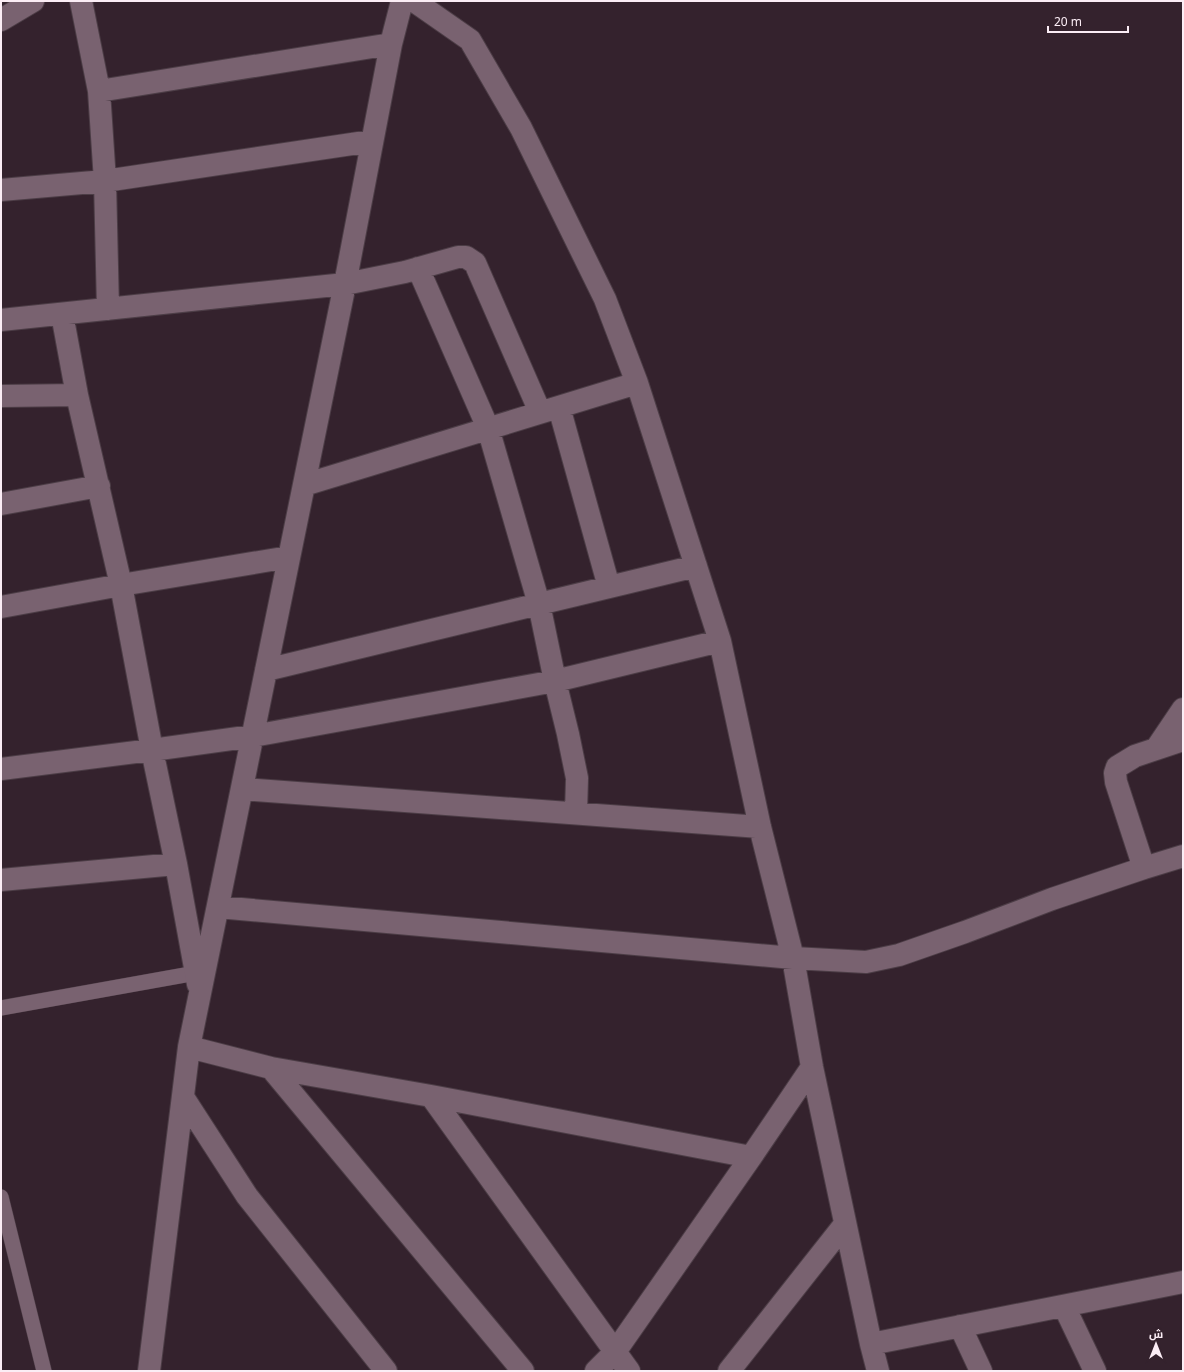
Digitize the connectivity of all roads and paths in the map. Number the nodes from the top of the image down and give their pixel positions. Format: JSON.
{"nodes":[{"id":1,"x":33,"y":1,"type":"edge"},
{"id":2,"x":80,"y":1,"type":"edge"},
{"id":3,"x":402,"y":1,"type":"edge"},
{"id":4,"x":414,"y":1,"type":"edge"},
{"id":5,"x":1,"y":20,"type":"edge"},
{"id":6,"x":391,"y":44,"type":"junction"},
{"id":7,"x":99,"y":91,"type":"junction"},
{"id":8,"x":372,"y":141,"type":"junction"},
{"id":9,"x":105,"y":181,"type":"junction"},
{"id":10,"x":1,"y":190,"type":"edge"},
{"id":11,"x":418,"y":268,"type":"junction"},
{"id":12,"x":345,"y":284,"type":"junction"},
{"id":13,"x":108,"y":309,"type":"junction"},
{"id":14,"x":62,"y":314,"type":"junction"},
{"id":15,"x":1,"y":320,"type":"edge"},
{"id":16,"x":637,"y":383,"type":"junction"},
{"id":17,"x":78,"y":395,"type":"junction"},
{"id":18,"x":1,"y":396,"type":"edge"},
{"id":19,"x":549,"y":410,"type":"junction"},
{"id":20,"x":488,"y":428,"type":"junction"},
{"id":21,"x":304,"y":485,"type":"junction"},
{"id":22,"x":98,"y":486,"type":"junction"},
{"id":23,"x":1,"y":504,"type":"edge"},
{"id":24,"x":289,"y":557,"type":"junction"},
{"id":25,"x":696,"y":566,"type":"junction"},
{"id":26,"x":122,"y":585,"type":"junction"},
{"id":27,"x":608,"y":587,"type":"junction"},
{"id":28,"x":539,"y":604,"type":"junction"},
{"id":29,"x":1,"y":607,"type":"edge"},
{"id":30,"x":720,"y":642,"type":"junction"},
{"id":31,"x":266,"y":670,"type":"junction"},
{"id":32,"x":555,"y":681,"type":"junction"},
{"id":33,"x":1183,"y":709,"type":"edge"},
{"id":34,"x":253,"y":736,"type":"junction"},
{"id":35,"x":1183,"y":740,"type":"edge"},
{"id":36,"x":1156,"y":749,"type":"junction"},
{"id":37,"x":152,"y":750,"type":"junction"},
{"id":38,"x":1,"y":769,"type":"edge"},
{"id":39,"x":242,"y":789,"type":"junction"},
{"id":40,"x":576,"y":813,"type":"junction"},
{"id":41,"x":760,"y":826,"type":"junction"},
{"id":42,"x":1183,"y":856,"type":"edge"},
{"id":43,"x":176,"y":864,"type":"junction"},
{"id":44,"x":1144,"y":868,"type":"junction"},
{"id":45,"x":1,"y":880,"type":"edge"},
{"id":46,"x":218,"y":908,"type":"junction"},
{"id":47,"x":793,"y":958,"type":"junction"},
{"id":48,"x":196,"y":973,"type":"junction"},
{"id":49,"x":200,"y":996,"type":"junction"},
{"id":50,"x":1,"y":1008,"type":"edge"},
{"id":51,"x":189,"y":1047,"type":"junction"},
{"id":52,"x":812,"y":1067,"type":"junction"},
{"id":53,"x":271,"y":1068,"type":"junction"},
{"id":54,"x":431,"y":1096,"type":"junction"},
{"id":55,"x":183,"y":1097,"type":"junction"},
{"id":56,"x":751,"y":1157,"type":"junction"},
{"id":57,"x":1,"y":1197,"type":"edge"},
{"id":58,"x":846,"y":1224,"type":"junction"},
{"id":59,"x":1183,"y":1282,"type":"edge"},
{"id":60,"x":1064,"y":1306,"type":"junction"},
{"id":61,"x":960,"y":1326,"type":"junction"},
{"id":62,"x":871,"y":1344,"type":"junction"},
{"id":63,"x":615,"y":1352,"type":"junction"},
{"id":64,"x":44,"y":1371,"type":"edge"},
{"id":65,"x":149,"y":1371,"type":"edge"},
{"id":66,"x":386,"y":1371,"type":"edge"},
{"id":67,"x":523,"y":1371,"type":"edge"},
{"id":68,"x":596,"y":1371,"type":"edge"},
{"id":69,"x":629,"y":1371,"type":"edge"},
{"id":70,"x":729,"y":1371,"type":"edge"},
{"id":71,"x":878,"y":1371,"type":"edge"},
{"id":72,"x":981,"y":1371,"type":"edge"},
{"id":73,"x":1096,"y":1371,"type":"edge"}],
"edges":[{"from":1,"to":5,"type":"street"},
{"from":2,"to":7,"type":"street"},
{"from":3,"to":6,"type":"street"},
{"from":4,"to":16,"type":"street"},
{"from":6,"to":7,"type":"street"},
{"from":6,"to":8,"type":"street"},
{"from":7,"to":9,"type":"street"},
{"from":8,"to":9,"type":"street"},
{"from":8,"to":12,"type":"street"},
{"from":9,"to":10,"type":"street"},
{"from":9,"to":13,"type":"street"},
{"from":11,"to":12,"type":"street"},
{"from":11,"to":19,"type":"street"},
{"from":11,"to":20,"type":"street"},
{"from":12,"to":13,"type":"street"},
{"from":12,"to":21,"type":"street"},
{"from":13,"to":14,"type":"street"},
{"from":14,"to":15,"type":"street"},
{"from":14,"to":17,"type":"street"},
{"from":16,"to":19,"type":"street"},
{"from":16,"to":25,"type":"street"},
{"from":17,"to":18,"type":"street"},
{"from":17,"to":22,"type":"street"},
{"from":19,"to":20,"type":"street"},
{"from":19,"to":27,"type":"street"},
{"from":20,"to":21,"type":"street"},
{"from":20,"to":28,"type":"street"},
{"from":21,"to":24,"type":"street"},
{"from":22,"to":23,"type":"street"},
{"from":22,"to":26,"type":"street"},
{"from":24,"to":26,"type":"street"},
{"from":24,"to":31,"type":"street"},
{"from":25,"to":27,"type":"street"},
{"from":25,"to":30,"type":"street"},
{"from":26,"to":29,"type":"street"},
{"from":26,"to":37,"type":"street"},
{"from":27,"to":28,"type":"street"},
{"from":28,"to":31,"type":"street"},
{"from":28,"to":32,"type":"street"},
{"from":30,"to":32,"type":"street"},
{"from":30,"to":41,"type":"street"},
{"from":31,"to":34,"type":"street"},
{"from":32,"to":34,"type":"street"},
{"from":32,"to":40,"type":"street"},
{"from":33,"to":36,"type":"street"},
{"from":34,"to":37,"type":"street"},
{"from":34,"to":39,"type":"street"},
{"from":35,"to":36,"type":"street"},
{"from":36,"to":44,"type":"street"},
{"from":37,"to":38,"type":"street"},
{"from":37,"to":43,"type":"street"},
{"from":39,"to":40,"type":"street"},
{"from":39,"to":46,"type":"street"},
{"from":40,"to":41,"type":"street"},
{"from":41,"to":47,"type":"street"},
{"from":42,"to":44,"type":"street"},
{"from":43,"to":45,"type":"street"},
{"from":43,"to":48,"type":"street"},
{"from":44,"to":47,"type":"street"},
{"from":46,"to":47,"type":"street"},
{"from":46,"to":49,"type":"street"},
{"from":47,"to":52,"type":"street"},
{"from":48,"to":49,"type":"street"},
{"from":48,"to":50,"type":"lane"},
{"from":49,"to":51,"type":"street"},
{"from":51,"to":53,"type":"street"},
{"from":51,"to":55,"type":"street"},
{"from":52,"to":56,"type":"street"},
{"from":52,"to":58,"type":"street"},
{"from":53,"to":54,"type":"street"},
{"from":53,"to":67,"type":"street"},
{"from":54,"to":56,"type":"street"},
{"from":54,"to":63,"type":"street"},
{"from":55,"to":65,"type":"street"},
{"from":55,"to":66,"type":"street"},
{"from":56,"to":63,"type":"street"},
{"from":57,"to":64,"type":"lane"},
{"from":58,"to":62,"type":"street"},
{"from":58,"to":70,"type":"street"},
{"from":59,"to":60,"type":"street"},
{"from":60,"to":61,"type":"street"},
{"from":60,"to":73,"type":"street"},
{"from":61,"to":62,"type":"street"},
{"from":61,"to":72,"type":"street"},
{"from":62,"to":71,"type":"street"},
{"from":63,"to":68,"type":"street"},
{"from":63,"to":69,"type":"street"}]}
